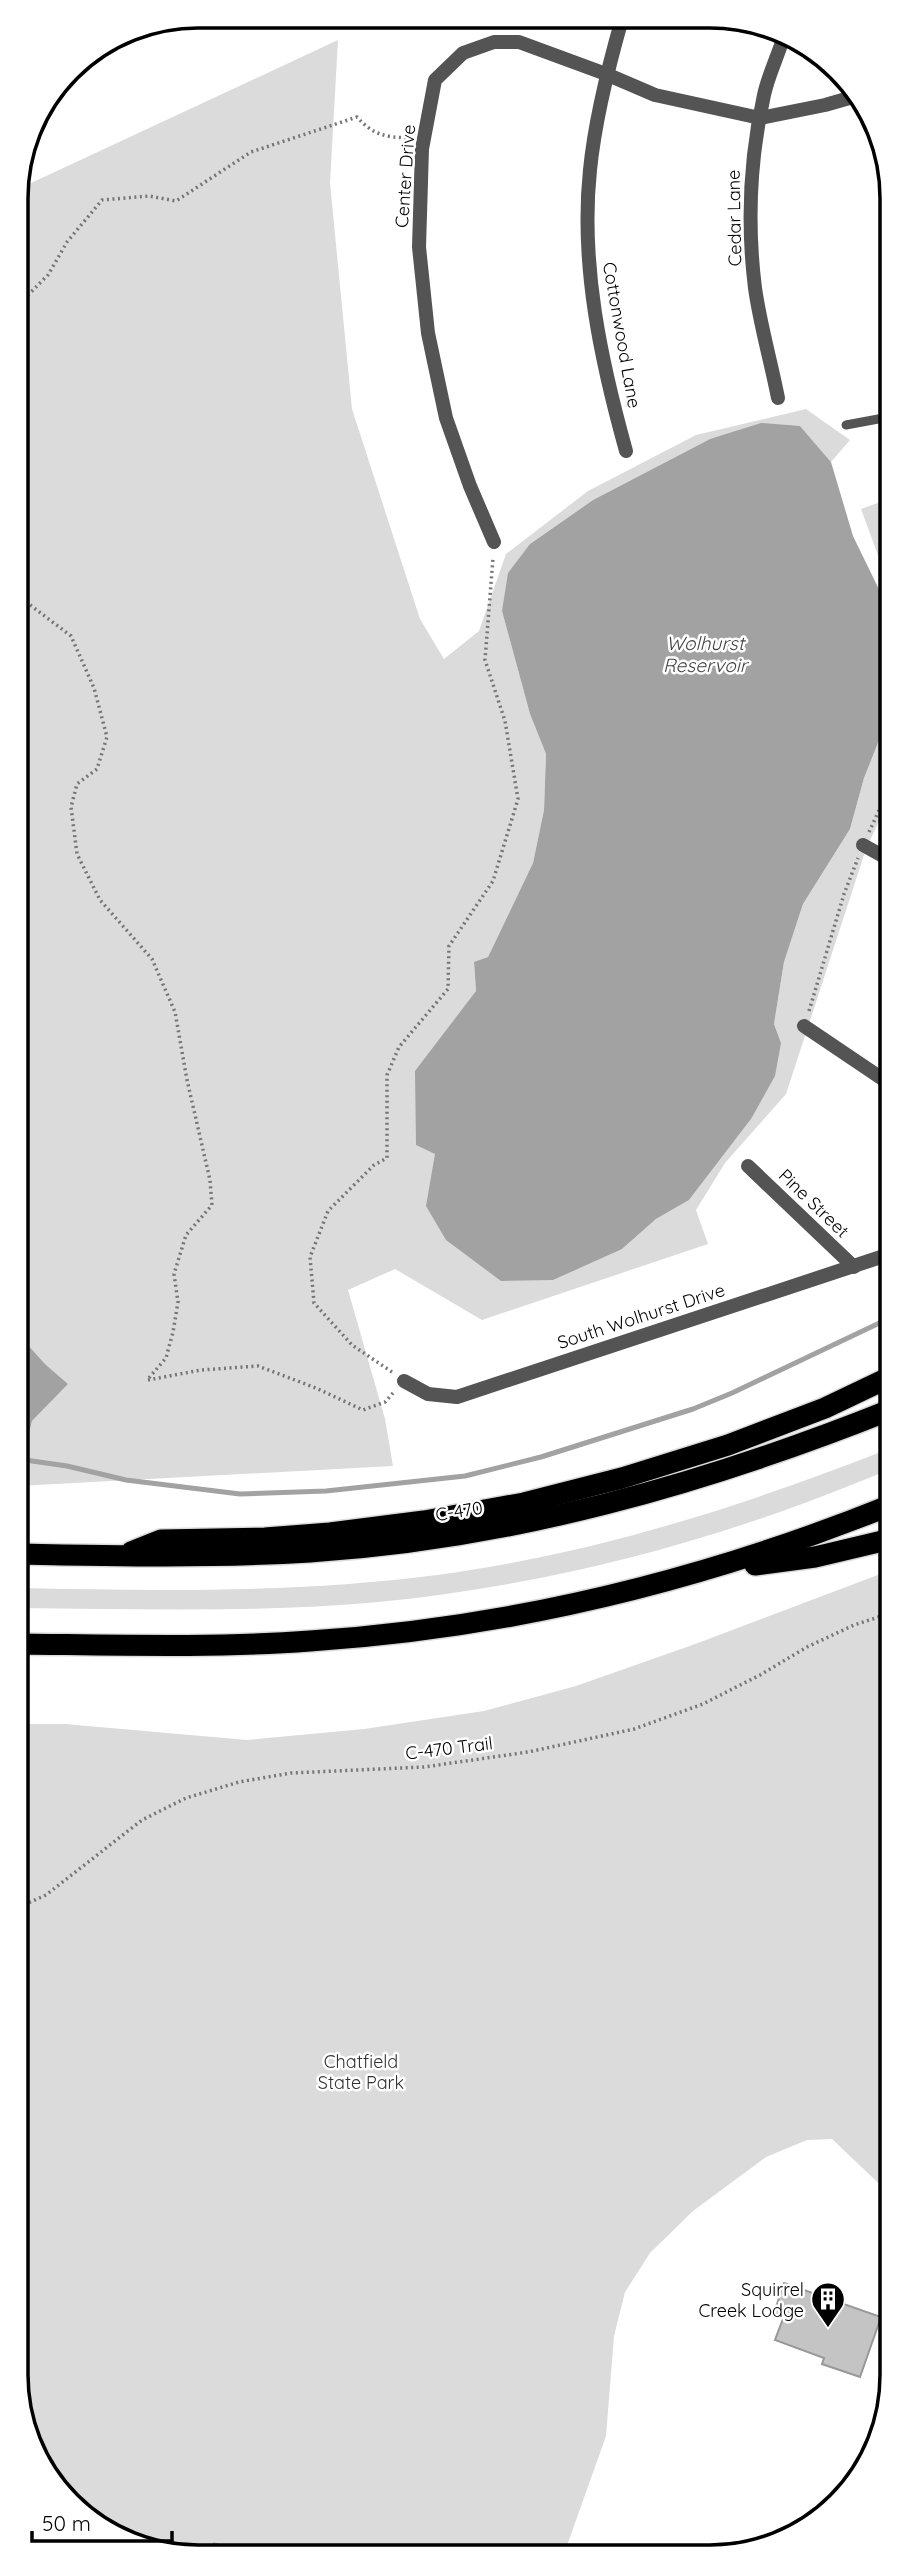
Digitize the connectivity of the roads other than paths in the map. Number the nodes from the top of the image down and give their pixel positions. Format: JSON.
{"nodes":[{"id":1,"x":619,"y":28,"type":"edge"},
{"id":2,"x":781,"y":44,"type":"edge"},
{"id":3,"x":606,"y":74,"type":"junction"},
{"id":4,"x":847,"y":99,"type":"edge"},
{"id":5,"x":760,"y":118,"type":"junction"},
{"id":6,"x":778,"y":398,"type":"dead end"},
{"id":7,"x":880,"y":419,"type":"edge"},
{"id":8,"x":846,"y":425,"type":"dead end"},
{"id":9,"x":626,"y":451,"type":"dead end"},
{"id":10,"x":494,"y":542,"type":"road end"},
{"id":11,"x":863,"y":845,"type":"road end"},
{"id":12,"x":880,"y":854,"type":"edge"},
{"id":13,"x":804,"y":1026,"type":"road end"},
{"id":14,"x":880,"y":1077,"type":"edge"},
{"id":15,"x":748,"y":1167,"type":"dead end"},
{"id":16,"x":880,"y":1258,"type":"edge"},
{"id":17,"x":854,"y":1267,"type":"junction"},
{"id":18,"x":404,"y":1381,"type":"road end"},
{"id":19,"x":880,"y":1382,"type":"edge"},
{"id":20,"x":880,"y":1414,"type":"edge"},
{"id":21,"x":880,"y":1509,"type":"edge"},
{"id":22,"x":880,"y":1541,"type":"edge"},
{"id":23,"x":28,"y":1554,"type":"edge"},
{"id":24,"x":123,"y":1555,"type":"junction"},
{"id":25,"x":718,"y":1566,"type":"junction"},
{"id":26,"x":28,"y":1644,"type":"edge"}],
"edges":[{"from":1,"to":3,"type":"street","name":"Cottonwood Lane"},
{"from":2,"to":5,"type":"street","name":"Cedar Lane"},
{"from":3,"to":5,"type":"street","name":"Center Drive"},
{"from":3,"to":9,"type":"street","name":"Cottonwood Lane"},
{"from":3,"to":10,"type":"street","name":"Center Drive"},
{"from":4,"to":5,"type":"street","name":"Center Drive"},
{"from":5,"to":6,"type":"street","name":"Cedar Lane"},
{"from":7,"to":8,"type":"lane"},
{"from":11,"to":12,"type":"street"},
{"from":13,"to":14,"type":"street"},
{"from":15,"to":17,"type":"street","name":"Pine Street"},
{"from":16,"to":17,"type":"street","name":"South Wolhurst Drive"},
{"from":17,"to":18,"type":"street","name":"South Wolhurst Drive"},
{"from":19,"to":24,"type":"highway"},
{"from":20,"to":24,"type":"highway","name":"C-470"},
{"from":21,"to":25,"type":"highway"},
{"from":22,"to":25,"type":"highway"},
{"from":23,"to":24,"type":"highway","name":"C-470"},
{"from":25,"to":26,"type":"highway"}]}
